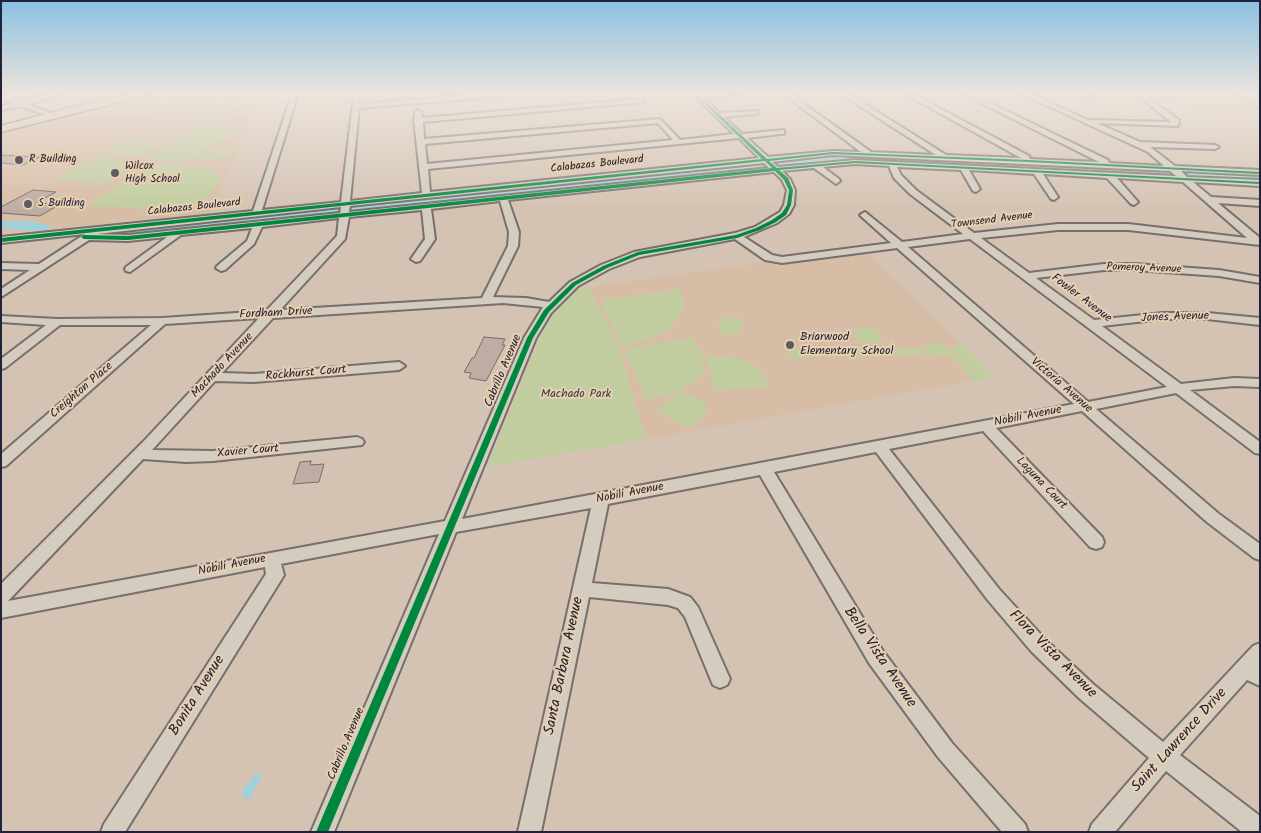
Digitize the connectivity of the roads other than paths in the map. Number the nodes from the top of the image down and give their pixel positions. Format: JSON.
{"nodes":[{"id":1,"x":282,"y":133,"type":"edge"},
{"id":2,"x":353,"y":133,"type":"edge"},
{"id":3,"x":420,"y":133,"type":"edge"},
{"id":4,"x":520,"y":133,"type":"edge"},
{"id":5,"x":671,"y":133,"type":"edge"},
{"id":6,"x":737,"y":133,"type":"edge"},
{"id":7,"x":772,"y":133,"type":"edge"},
{"id":8,"x":840,"y":133,"type":"edge"},
{"id":9,"x":905,"y":133,"type":"edge"},
{"id":10,"x":978,"y":133,"type":"edge"},
{"id":11,"x":1044,"y":133,"type":"edge"},
{"id":12,"x":1111,"y":133,"type":"edge"},
{"id":13,"x":740,"y":136,"type":"junction"},
{"id":14,"x":421,"y":142,"type":"junction"},
{"id":15,"x":678,"y":142,"type":"junction"},
{"id":16,"x":1136,"y":144,"type":"junction"},
{"id":17,"x":1215,"y":147,"type":"dead end"},
{"id":18,"x":868,"y":153,"type":"junction"},
{"id":19,"x":943,"y":157,"type":"junction"},
{"id":20,"x":1029,"y":161,"type":"junction"},
{"id":21,"x":771,"y":164,"type":"junction"},
{"id":22,"x":892,"y":164,"type":"junction"},
{"id":23,"x":816,"y":165,"type":"junction"},
{"id":24,"x":1109,"y":165,"type":"junction"},
{"id":25,"x":423,"y":167,"type":"junction"},
{"id":26,"x":964,"y":168,"type":"junction"},
{"id":27,"x":1037,"y":172,"type":"junction"},
{"id":28,"x":1260,"y":173,"type":"edge"},
{"id":29,"x":1180,"y":174,"type":"junction"},
{"id":30,"x":1110,"y":176,"type":"junction"},
{"id":31,"x":836,"y":182,"type":"dead end"},
{"id":32,"x":1260,"y":183,"type":"edge"},
{"id":33,"x":976,"y":190,"type":"dead end"},
{"id":34,"x":426,"y":194,"type":"junction"},
{"id":35,"x":1054,"y":197,"type":"dead end"},
{"id":36,"x":503,"y":198,"type":"junction"},
{"id":37,"x":1210,"y":200,"type":"junction"},
{"id":38,"x":1134,"y":202,"type":"dead end"},
{"id":39,"x":1260,"y":203,"type":"edge"},
{"id":40,"x":426,"y":206,"type":"junction"},
{"id":41,"x":345,"y":209,"type":"junction"},
{"id":42,"x":257,"y":212,"type":"junction"},
{"id":43,"x":864,"y":215,"type":"dead end"},
{"id":44,"x":258,"y":224,"type":"junction"},
{"id":45,"x":100,"y":229,"type":"junction"},
{"id":46,"x":178,"y":232,"type":"junction"},
{"id":47,"x":737,"y":236,"type":"junction"},
{"id":48,"x":973,"y":236,"type":"junction"},
{"id":49,"x":29,"y":237,"type":"junction"},
{"id":50,"x":87,"y":237,"type":"junction"},
{"id":51,"x":1,"y":240,"type":"edge"},
{"id":52,"x":1259,"y":242,"type":"edge"},
{"id":53,"x":900,"y":246,"type":"junction"},
{"id":54,"x":416,"y":259,"type":"dead end"},
{"id":55,"x":1,"y":266,"type":"edge"},
{"id":56,"x":40,"y":267,"type":"junction"},
{"id":57,"x":220,"y":268,"type":"dead end"},
{"id":58,"x":130,"y":269,"type":"dead end"},
{"id":59,"x":1028,"y":276,"type":"junction"},
{"id":60,"x":1260,"y":280,"type":"edge"},
{"id":61,"x":1,"y":294,"type":"edge"},
{"id":62,"x":486,"y":301,"type":"junction"},
{"id":63,"x":550,"y":305,"type":"junction"},
{"id":64,"x":271,"y":315,"type":"junction"},
{"id":65,"x":1,"y":319,"type":"edge"},
{"id":66,"x":162,"y":320,"type":"junction"},
{"id":67,"x":58,"y":322,"type":"junction"},
{"id":68,"x":1260,"y":322,"type":"edge"},
{"id":69,"x":1091,"y":324,"type":"junction"},
{"id":70,"x":1,"y":365,"type":"edge"},
{"id":71,"x":399,"y":366,"type":"dead end"},
{"id":72,"x":212,"y":377,"type":"junction"},
{"id":73,"x":1260,"y":383,"type":"edge"},
{"id":74,"x":1178,"y":388,"type":"junction"},
{"id":75,"x":1085,"y":406,"type":"junction"},
{"id":76,"x":985,"y":425,"type":"junction"},
{"id":77,"x":357,"y":442,"type":"dead end"},
{"id":78,"x":879,"y":446,"type":"junction"},
{"id":79,"x":1260,"y":449,"type":"edge"},
{"id":80,"x":139,"y":454,"type":"junction"},
{"id":81,"x":1,"y":462,"type":"edge"},
{"id":82,"x":764,"y":468,"type":"junction"},
{"id":83,"x":601,"y":500,"type":"junction"},
{"id":84,"x":451,"y":526,"type":"junction"},
{"id":85,"x":1096,"y":542,"type":"dead end"},
{"id":86,"x":1260,"y":553,"type":"edge"},
{"id":87,"x":272,"y":559,"type":"junction"},
{"id":88,"x":581,"y":589,"type":"junction"},
{"id":89,"x":1,"y":596,"type":"edge"},
{"id":90,"x":1,"y":610,"type":"edge"},
{"id":91,"x":1260,"y":652,"type":"edge"},
{"id":92,"x":1253,"y":673,"type":"edge"},
{"id":93,"x":720,"y":679,"type":"dead end"},
{"id":94,"x":1164,"y":757,"type":"junction"},
{"id":95,"x":1260,"y":831,"type":"edge"},
{"id":96,"x":112,"y":832,"type":"edge"},
{"id":97,"x":322,"y":832,"type":"edge"},
{"id":98,"x":529,"y":832,"type":"edge"},
{"id":99,"x":1017,"y":832,"type":"edge"},
{"id":100,"x":1100,"y":832,"type":"edge"}],
"edges":[{"from":1,"to":42,"type":"street"},
{"from":2,"to":41,"type":"street","name":"Machado Avenue"},
{"from":3,"to":14,"type":"street"},
{"from":4,"to":14,"type":"street"},
{"from":5,"to":15,"type":"street"},
{"from":6,"to":13,"type":"street","name":"Cabrillo Avenue"},
{"from":7,"to":13,"type":"street"},
{"from":8,"to":18,"type":"street"},
{"from":9,"to":19,"type":"street"},
{"from":10,"to":20,"type":"street"},
{"from":11,"to":24,"type":"street"},
{"from":12,"to":16,"type":"street"},
{"from":13,"to":15,"type":"street"},
{"from":13,"to":21,"type":"street","name":"Cabrillo Avenue"},
{"from":14,"to":25,"type":"street"},
{"from":15,"to":25,"type":"street"},
{"from":16,"to":17,"type":"street"},
{"from":16,"to":29,"type":"street"},
{"from":18,"to":19,"type":"street","name":"Calabazas Boulevard"},
{"from":18,"to":21,"type":"street","name":"Calabazas Boulevard"},
{"from":19,"to":20,"type":"street","name":"Calabazas Boulevard"},
{"from":20,"to":24,"type":"street","name":"Calabazas Boulevard"},
{"from":21,"to":23,"type":"street","name":"Calabazas Boulevard"},
{"from":21,"to":34,"type":"street","name":"Calabazas Boulevard"},
{"from":21,"to":36,"type":"street","name":"Calabazas Boulevard"},
{"from":21,"to":47,"type":"street","name":"Cabrillo Avenue"},
{"from":22,"to":23,"type":"street","name":"Calabazas Boulevard"},
{"from":22,"to":26,"type":"street","name":"Calabazas Boulevard"},
{"from":22,"to":48,"type":"street","name":"Fowler Avenue"},
{"from":23,"to":31,"type":"street"},
{"from":24,"to":29,"type":"street","name":"Calabazas Boulevard"},
{"from":25,"to":34,"type":"street"},
{"from":26,"to":27,"type":"street","name":"Calabazas Boulevard"},
{"from":26,"to":33,"type":"street"},
{"from":27,"to":30,"type":"street","name":"Calabazas Boulevard"},
{"from":27,"to":35,"type":"street"},
{"from":28,"to":29,"type":"street","name":"Calabazas Boulevard"},
{"from":29,"to":30,"type":"street","name":"Calabazas Boulevard"},
{"from":29,"to":32,"type":"street","name":"Calabazas Boulevard"},
{"from":29,"to":37,"type":"street"},
{"from":30,"to":38,"type":"street"},
{"from":34,"to":41,"type":"street","name":"Calabazas Boulevard"},
{"from":36,"to":40,"type":"street","name":"Calabazas Boulevard"},
{"from":36,"to":62,"type":"street"},
{"from":37,"to":39,"type":"street"},
{"from":37,"to":52,"type":"street"},
{"from":40,"to":41,"type":"street","name":"Calabazas Boulevard"},
{"from":40,"to":54,"type":"street"},
{"from":41,"to":42,"type":"street","name":"Calabazas Boulevard"},
{"from":41,"to":44,"type":"street","name":"Calabazas Boulevard"},
{"from":41,"to":64,"type":"street","name":"Machado Avenue"},
{"from":42,"to":45,"type":"street","name":"Calabazas Boulevard"},
{"from":43,"to":53,"type":"street","name":"Victoria Avenue"},
{"from":44,"to":46,"type":"street","name":"Calabazas Boulevard"},
{"from":44,"to":57,"type":"street"},
{"from":45,"to":49,"type":"street","name":"Calabazas Boulevard"},
{"from":45,"to":50,"type":"street"},
{"from":46,"to":50,"type":"street","name":"Calabazas Boulevard"},
{"from":46,"to":58,"type":"street"},
{"from":47,"to":53,"type":"street","name":"Townsend Avenue"},
{"from":47,"to":63,"type":"street","name":"Cabrillo Avenue"},
{"from":48,"to":52,"type":"street","name":"Townsend Avenue"},
{"from":48,"to":53,"type":"street","name":"Townsend Avenue"},
{"from":48,"to":59,"type":"street","name":"Fowler Avenue"},
{"from":49,"to":50,"type":"street","name":"Calabazas Boulevard"},
{"from":49,"to":51,"type":"street","name":"Calabazas Boulevard"},
{"from":50,"to":56,"type":"street"},
{"from":53,"to":75,"type":"street","name":"Victoria Avenue"},
{"from":55,"to":56,"type":"street"},
{"from":56,"to":61,"type":"street"},
{"from":59,"to":60,"type":"street","name":"Pomeroy Avenue"},
{"from":59,"to":69,"type":"street","name":"Fowler Avenue"},
{"from":62,"to":63,"type":"street","name":"Fordham Drive"},
{"from":62,"to":64,"type":"street","name":"Fordham Drive"},
{"from":63,"to":84,"type":"street","name":"Cabrillo Avenue"},
{"from":64,"to":66,"type":"street","name":"Fordham Drive"},
{"from":64,"to":72,"type":"street","name":"Machado Avenue"},
{"from":65,"to":67,"type":"street","name":"Fordham Drive"},
{"from":66,"to":67,"type":"street","name":"Fordham Drive"},
{"from":66,"to":81,"type":"street","name":"Creighton Place"},
{"from":67,"to":70,"type":"street"},
{"from":68,"to":69,"type":"street","name":"Jones Avenue"},
{"from":69,"to":74,"type":"street","name":"Fowler Avenue"},
{"from":71,"to":72,"type":"street","name":"Rockhurst Court"},
{"from":72,"to":80,"type":"street","name":"Machado Avenue"},
{"from":73,"to":74,"type":"street","name":"Nobili Avenue"},
{"from":74,"to":75,"type":"street","name":"Nobili Avenue"},
{"from":74,"to":79,"type":"street","name":"Fowler Avenue"},
{"from":75,"to":76,"type":"street","name":"Nobili Avenue"},
{"from":75,"to":86,"type":"street","name":"Victoria Avenue"},
{"from":76,"to":78,"type":"street","name":"Nobili Avenue"},
{"from":76,"to":85,"type":"street","name":"Laguna Court"},
{"from":77,"to":80,"type":"street","name":"Xavier Court"},
{"from":78,"to":82,"type":"street","name":"Nobili Avenue"},
{"from":78,"to":94,"type":"street","name":"Flora Vista Avenue"},
{"from":80,"to":89,"type":"street","name":"Machado Avenue"},
{"from":82,"to":83,"type":"street","name":"Nobili Avenue"},
{"from":82,"to":99,"type":"street","name":"Bella Vista Avenue"},
{"from":83,"to":84,"type":"street","name":"Nobili Avenue"},
{"from":83,"to":88,"type":"street","name":"Santa Barbara Avenue"},
{"from":84,"to":87,"type":"street","name":"Nobili Avenue"},
{"from":84,"to":97,"type":"street","name":"Cabrillo Avenue"},
{"from":87,"to":90,"type":"street","name":"Nobili Avenue"},
{"from":87,"to":96,"type":"street","name":"Bonita Avenue"},
{"from":88,"to":93,"type":"street"},
{"from":88,"to":98,"type":"street","name":"Santa Barbara Avenue"},
{"from":91,"to":92,"type":"street","name":"Saint Lawrence Drive"},
{"from":92,"to":94,"type":"street","name":"Saint Lawrence Drive"},
{"from":94,"to":95,"type":"street","name":"Flora Vista Avenue"},
{"from":94,"to":100,"type":"street","name":"Saint Lawrence Drive"}]}
